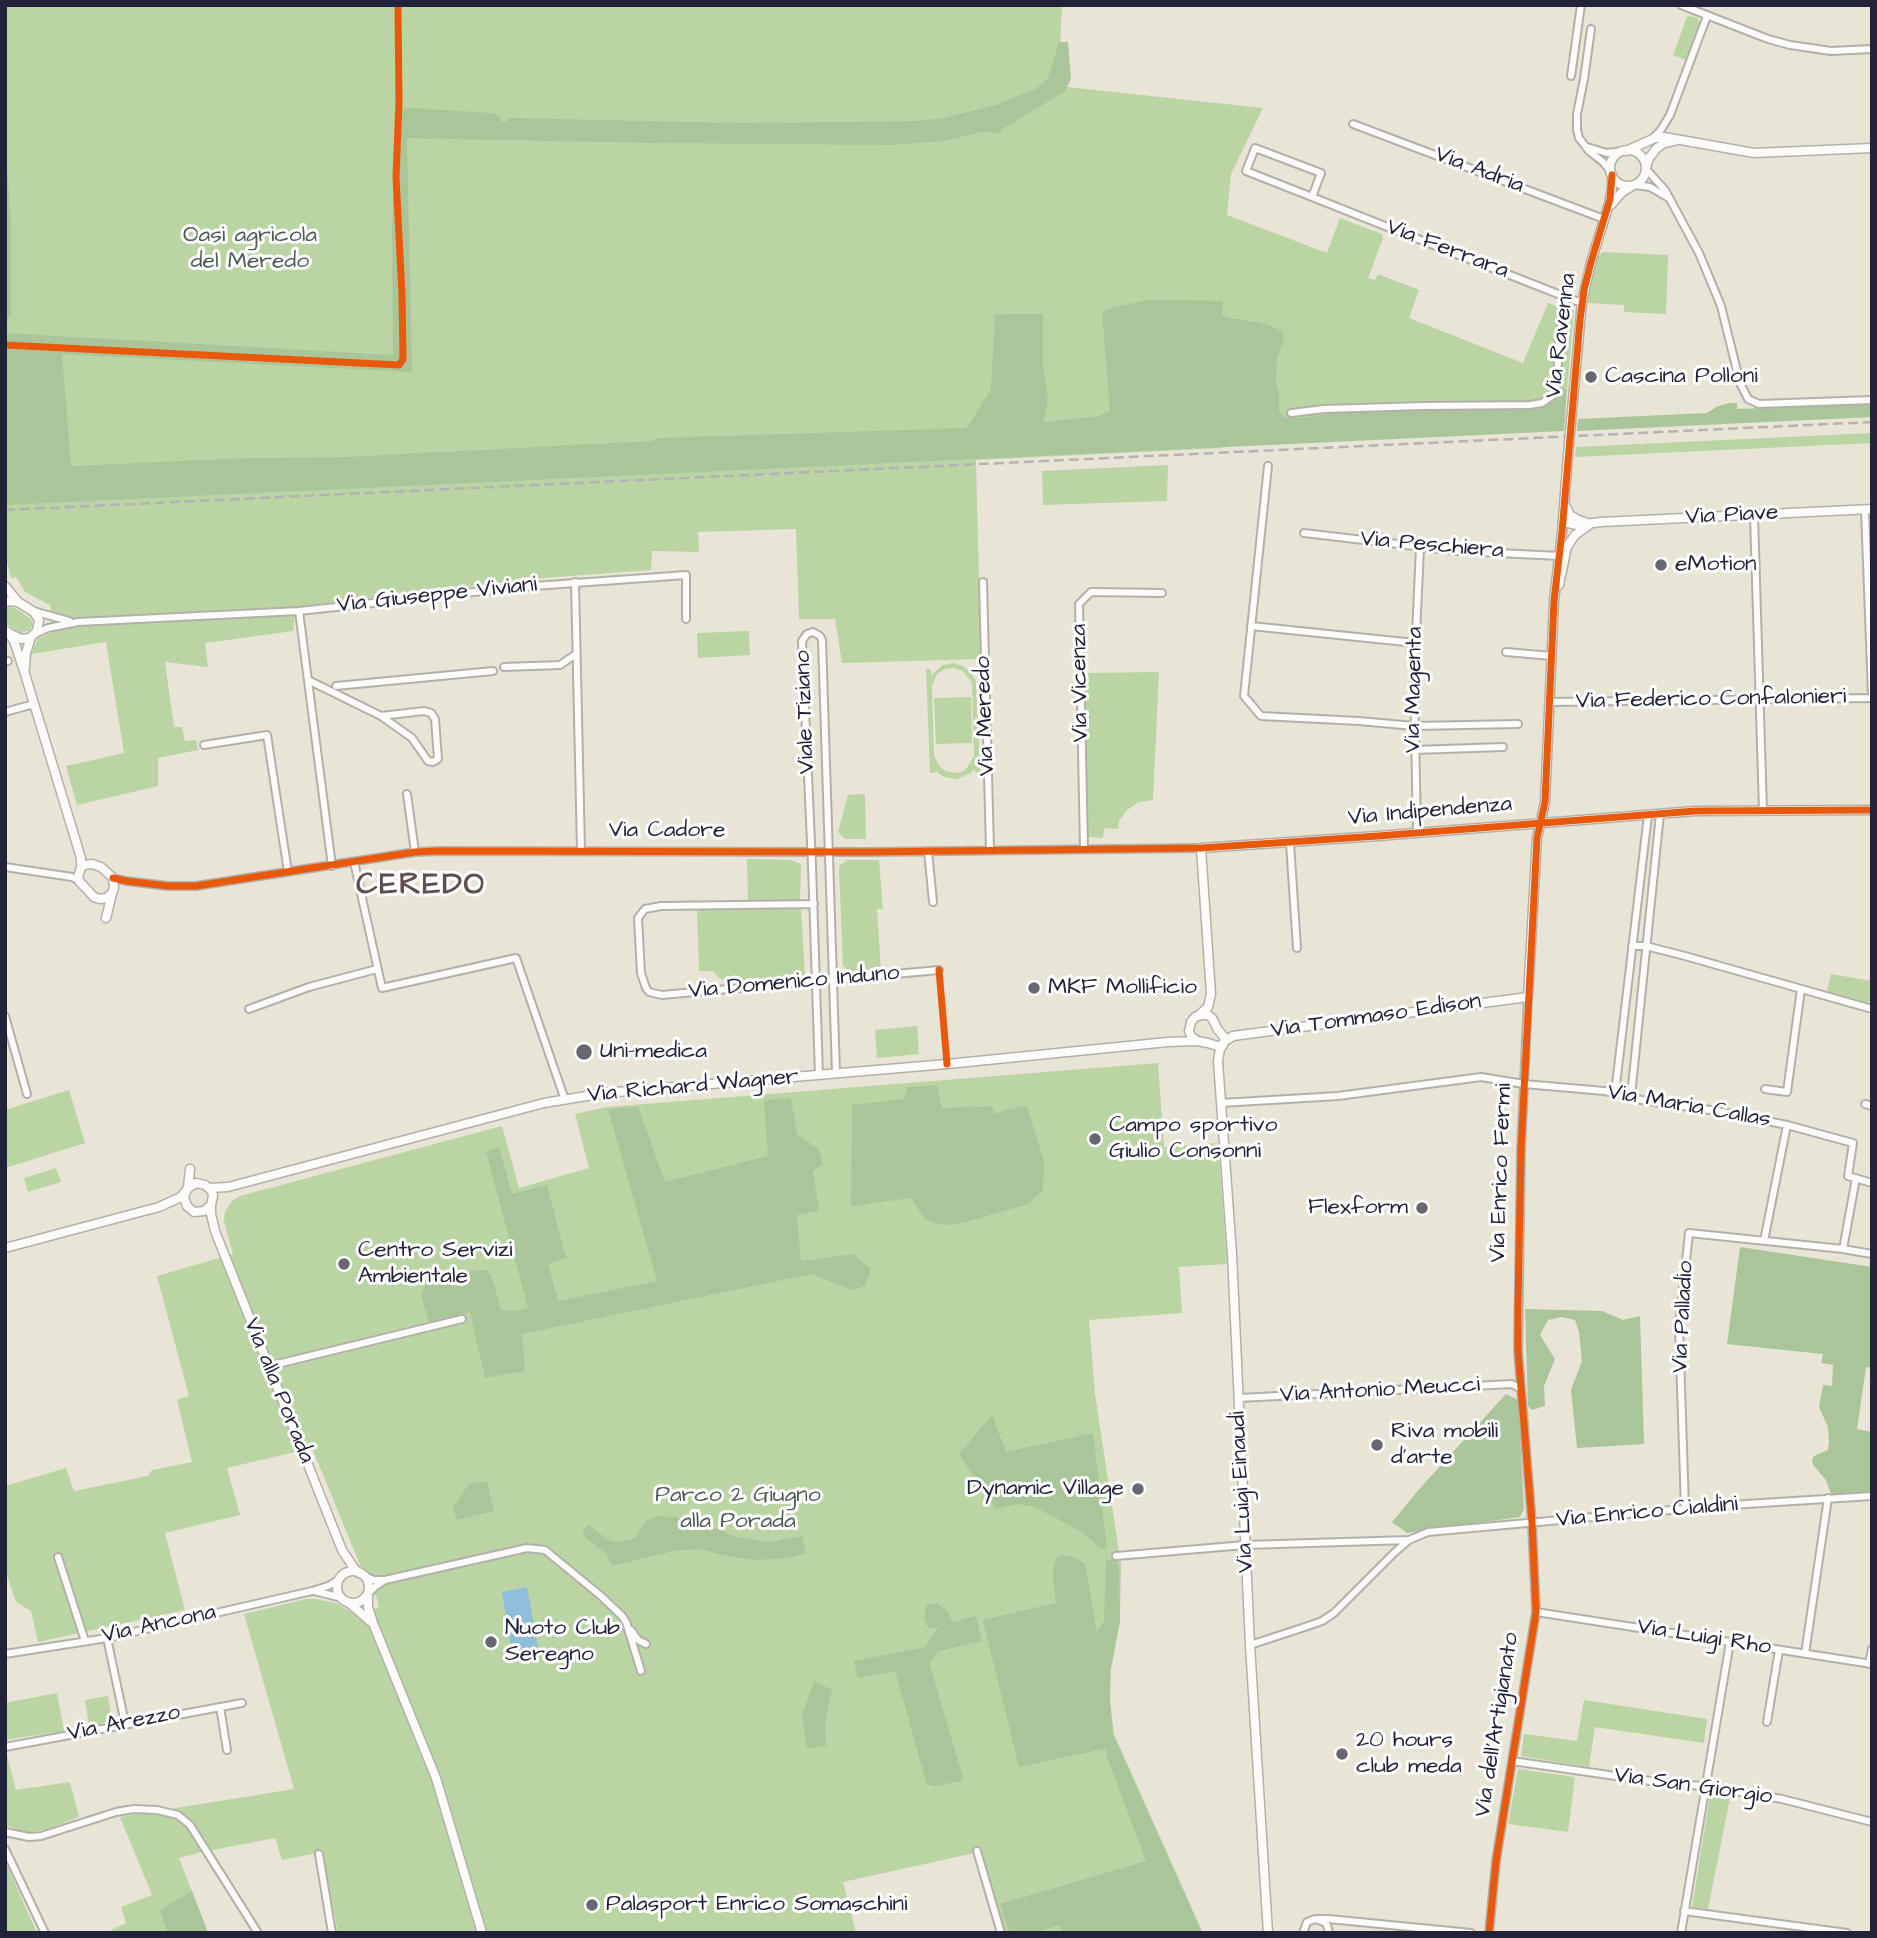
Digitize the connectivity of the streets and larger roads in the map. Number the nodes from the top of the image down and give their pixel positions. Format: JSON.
{"nodes":[{"id":1,"x":1581,"y":5,"type":"edge"},
{"id":2,"x":1681,"y":5,"type":"edge"},
{"id":3,"x":1707,"y":16,"type":"junction"},
{"id":4,"x":1591,"y":29,"type":"dead end"},
{"id":5,"x":1576,"y":41,"type":"junction"},
{"id":6,"x":1589,"y":44,"type":"junction"},
{"id":7,"x":1872,"y":49,"type":"edge"},
{"id":8,"x":1571,"y":76,"type":"dead end"},
{"id":9,"x":1670,"y":115,"type":"junction"},
{"id":10,"x":1353,"y":124,"type":"dead end"},
{"id":11,"x":1651,"y":140,"type":"junction"},
{"id":12,"x":1678,"y":140,"type":"junction"},
{"id":13,"x":1583,"y":144,"type":"junction"},
{"id":14,"x":1872,"y":148,"type":"edge"},
{"id":15,"x":1624,"y":151,"type":"junction"},
{"id":16,"x":1646,"y":168,"type":"junction"},
{"id":17,"x":1611,"y":174,"type":"junction"},
{"id":18,"x":1634,"y":185,"type":"junction"},
{"id":19,"x":1312,"y":197,"type":"junction"},
{"id":20,"x":1671,"y":200,"type":"junction"},
{"id":21,"x":1606,"y":215,"type":"junction"},
{"id":22,"x":1567,"y":297,"type":"junction"},
{"id":23,"x":1582,"y":302,"type":"junction"},
{"id":24,"x":1872,"y":400,"type":"edge"},
{"id":25,"x":1290,"y":413,"type":"dead end"},
{"id":26,"x":1268,"y":467,"type":"dead end"},
{"id":27,"x":1564,"y":502,"type":"junction"},
{"id":28,"x":1869,"y":509,"type":"edge"},
{"id":29,"x":1563,"y":514,"type":"junction"},
{"id":30,"x":1754,"y":515,"type":"junction"},
{"id":31,"x":1597,"y":522,"type":"junction"},
{"id":32,"x":1304,"y":533,"type":"dead end"},
{"id":33,"x":1420,"y":548,"type":"junction"},
{"id":34,"x":1560,"y":556,"type":"junction"},
{"id":35,"x":575,"y":582,"type":"junction"},
{"id":36,"x":983,"y":583,"type":"dead end"},
{"id":37,"x":5,"y":586,"type":"edge"},
{"id":38,"x":1161,"y":593,"type":"dead end"},
{"id":39,"x":1555,"y":601,"type":"junction"},
{"id":40,"x":5,"y":602,"type":"edge"},
{"id":41,"x":20,"y":604,"type":"junction"},
{"id":42,"x":33,"y":611,"type":"junction"},
{"id":43,"x":299,"y":611,"type":"junction"},
{"id":44,"x":686,"y":620,"type":"dead end"},
{"id":45,"x":78,"y":622,"type":"junction"},
{"id":46,"x":1251,"y":626,"type":"junction"},
{"id":47,"x":6,"y":632,"type":"edge"},
{"id":48,"x":33,"y":636,"type":"junction"},
{"id":49,"x":1415,"y":642,"type":"junction"},
{"id":50,"x":1506,"y":652,"type":"dead end"},
{"id":51,"x":576,"y":654,"type":"junction"},
{"id":52,"x":1552,"y":656,"type":"junction"},
{"id":53,"x":503,"y":667,"type":"dead end"},
{"id":54,"x":493,"y":671,"type":"dead end"},
{"id":55,"x":25,"y":674,"type":"junction"},
{"id":56,"x":1871,"y":679,"type":"edge"},
{"id":57,"x":309,"y":680,"type":"junction"},
{"id":58,"x":351,"y":684,"type":"junction"},
{"id":59,"x":336,"y":686,"type":"dead end"},
{"id":60,"x":1872,"y":697,"type":"edge"},
{"id":61,"x":344,"y":698,"type":"junction"},
{"id":62,"x":1759,"y":700,"type":"junction"},
{"id":63,"x":1550,"y":702,"type":"junction"},
{"id":64,"x":34,"y":704,"type":"junction"},
{"id":65,"x":5,"y":712,"type":"edge"},
{"id":66,"x":381,"y":716,"type":"junction"},
{"id":67,"x":1518,"y":724,"type":"dead end"},
{"id":68,"x":1414,"y":726,"type":"junction"},
{"id":69,"x":204,"y":745,"type":"dead end"},
{"id":70,"x":1503,"y":747,"type":"dead end"},
{"id":71,"x":1414,"y":750,"type":"junction"},
{"id":72,"x":407,"y":794,"type":"dead end"},
{"id":73,"x":1763,"y":810,"type":"junction"},
{"id":74,"x":1872,"y":810,"type":"edge"},
{"id":75,"x":1660,"y":814,"type":"junction"},
{"id":76,"x":1648,"y":815,"type":"junction"},
{"id":77,"x":1540,"y":823,"type":"junction"},
{"id":78,"x":1417,"y":833,"type":"junction"},
{"id":79,"x":76,"y":842,"type":"junction"},
{"id":80,"x":1290,"y":843,"type":"junction"},
{"id":81,"x":1201,"y":848,"type":"junction"},
{"id":82,"x":1084,"y":849,"type":"junction"},
{"id":83,"x":581,"y":850,"type":"junction"},
{"id":84,"x":990,"y":850,"type":"junction"},
{"id":85,"x":812,"y":851,"type":"junction"},
{"id":86,"x":828,"y":851,"type":"junction"},
{"id":87,"x":928,"y":851,"type":"junction"},
{"id":88,"x":415,"y":852,"type":"junction"},
{"id":89,"x":354,"y":862,"type":"junction"},
{"id":90,"x":94,"y":864,"type":"junction"},
{"id":91,"x":332,"y":866,"type":"junction"},
{"id":92,"x":5,"y":867,"type":"edge"},
{"id":93,"x":80,"y":869,"type":"junction"},
{"id":94,"x":288,"y":872,"type":"junction"},
{"id":95,"x":59,"y":874,"type":"junction"},
{"id":96,"x":113,"y":878,"type":"junction"},
{"id":97,"x":79,"y":881,"type":"junction"},
{"id":98,"x":135,"y":882,"type":"junction"},
{"id":99,"x":113,"y":891,"type":"junction"},
{"id":100,"x":94,"y":897,"type":"junction"},
{"id":101,"x":933,"y":902,"type":"dead end"},
{"id":102,"x":814,"y":904,"type":"junction"},
{"id":103,"x":1632,"y":946,"type":"junction"},
{"id":104,"x":1646,"y":946,"type":"junction"},
{"id":105,"x":1297,"y":948,"type":"dead end"},
{"id":106,"x":377,"y":969,"type":"junction"},
{"id":107,"x":939,"y":970,"type":"dead end"},
{"id":108,"x":832,"y":980,"type":"junction"},
{"id":109,"x":817,"y":982,"type":"junction"},
{"id":110,"x":1801,"y":989,"type":"junction"},
{"id":111,"x":1528,"y":996,"type":"junction"},
{"id":112,"x":1872,"y":1009,"type":"edge"},
{"id":113,"x":249,"y":1010,"type":"dead end"},
{"id":114,"x":1199,"y":1015,"type":"junction"},
{"id":115,"x":5,"y":1016,"type":"edge"},
{"id":116,"x":1190,"y":1023,"type":"junction"},
{"id":117,"x":1168,"y":1042,"type":"junction"},
{"id":118,"x":1198,"y":1042,"type":"junction"},
{"id":119,"x":1224,"y":1043,"type":"junction"},
{"id":120,"x":1218,"y":1061,"type":"junction"},
{"id":121,"x":836,"y":1073,"type":"junction"},
{"id":122,"x":819,"y":1074,"type":"junction"},
{"id":123,"x":1524,"y":1084,"type":"junction"},
{"id":124,"x":1765,"y":1089,"type":"dead end"},
{"id":125,"x":1615,"y":1093,"type":"junction"},
{"id":126,"x":27,"y":1094,"type":"dead end"},
{"id":127,"x":1630,"y":1096,"type":"junction"},
{"id":128,"x":565,"y":1100,"type":"junction"},
{"id":129,"x":1221,"y":1103,"type":"junction"},
{"id":130,"x":1787,"y":1125,"type":"junction"},
{"id":131,"x":1856,"y":1178,"type":"junction"},
{"id":132,"x":1872,"y":1183,"type":"edge"},
{"id":133,"x":205,"y":1185,"type":"junction"},
{"id":134,"x":228,"y":1187,"type":"junction"},
{"id":135,"x":187,"y":1190,"type":"junction"},
{"id":136,"x":212,"y":1203,"type":"junction"},
{"id":137,"x":159,"y":1207,"type":"junction"},
{"id":138,"x":192,"y":1210,"type":"junction"},
{"id":139,"x":215,"y":1231,"type":"junction"},
{"id":140,"x":1764,"y":1241,"type":"junction"},
{"id":141,"x":5,"y":1248,"type":"edge"},
{"id":142,"x":1843,"y":1249,"type":"junction"},
{"id":143,"x":1872,"y":1254,"type":"edge"},
{"id":144,"x":462,"y":1319,"type":"dead end"},
{"id":145,"x":269,"y":1366,"type":"junction"},
{"id":146,"x":1521,"y":1389,"type":"junction"},
{"id":147,"x":1239,"y":1398,"type":"junction"},
{"id":148,"x":1872,"y":1496,"type":"edge"},
{"id":149,"x":1828,"y":1498,"type":"junction"},
{"id":150,"x":1685,"y":1509,"type":"junction"},
{"id":151,"x":1532,"y":1523,"type":"junction"},
{"id":152,"x":1409,"y":1541,"type":"junction"},
{"id":153,"x":1245,"y":1545,"type":"junction"},
{"id":154,"x":342,"y":1550,"type":"junction"},
{"id":155,"x":1116,"y":1556,"type":"dead end"},
{"id":156,"x":58,"y":1557,"type":"dead end"},
{"id":157,"x":362,"y":1574,"type":"junction"},
{"id":158,"x":341,"y":1577,"type":"junction"},
{"id":159,"x":385,"y":1580,"type":"junction"},
{"id":160,"x":312,"y":1591,"type":"junction"},
{"id":161,"x":368,"y":1594,"type":"junction"},
{"id":162,"x":345,"y":1600,"type":"junction"},
{"id":163,"x":1536,"y":1612,"type":"junction"},
{"id":164,"x":626,"y":1622,"type":"junction"},
{"id":165,"x":373,"y":1623,"type":"junction"},
{"id":166,"x":107,"y":1638,"type":"junction"},
{"id":167,"x":85,"y":1641,"type":"junction"},
{"id":168,"x":1730,"y":1642,"type":"junction"},
{"id":169,"x":646,"y":1644,"type":"dead end"},
{"id":170,"x":1250,"y":1644,"type":"junction"},
{"id":171,"x":1872,"y":1649,"type":"edge"},
{"id":172,"x":1779,"y":1650,"type":"junction"},
{"id":173,"x":5,"y":1654,"type":"edge"},
{"id":174,"x":1805,"y":1654,"type":"junction"},
{"id":175,"x":1871,"y":1664,"type":"edge"},
{"id":176,"x":641,"y":1671,"type":"dead end"},
{"id":177,"x":242,"y":1703,"type":"dead end"},
{"id":178,"x":219,"y":1707,"type":"junction"},
{"id":179,"x":1767,"y":1722,"type":"dead end"},
{"id":180,"x":125,"y":1723,"type":"junction"},
{"id":181,"x":5,"y":1747,"type":"edge"},
{"id":182,"x":227,"y":1750,"type":"dead end"},
{"id":183,"x":1512,"y":1761,"type":"junction"},
{"id":184,"x":1705,"y":1786,"type":"junction"},
{"id":185,"x":1872,"y":1822,"type":"edge"},
{"id":186,"x":5,"y":1832,"type":"edge"},
{"id":187,"x":5,"y":1849,"type":"edge"},
{"id":188,"x":977,"y":1851,"type":"dead end"},
{"id":189,"x":318,"y":1854,"type":"dead end"},
{"id":190,"x":1684,"y":1911,"type":"junction"},
{"id":191,"x":1317,"y":1919,"type":"junction"},
{"id":192,"x":1338,"y":1920,"type":"junction"},
{"id":193,"x":1270,"y":1930,"type":"edge"},
{"id":194,"x":45,"y":1933,"type":"edge"},
{"id":195,"x":258,"y":1933,"type":"edge"},
{"id":196,"x":332,"y":1933,"type":"edge"},
{"id":197,"x":482,"y":1933,"type":"edge"},
{"id":198,"x":1001,"y":1933,"type":"edge"},
{"id":199,"x":1303,"y":1933,"type":"edge"},
{"id":200,"x":1329,"y":1933,"type":"edge"},
{"id":201,"x":1471,"y":1933,"type":"edge"},
{"id":202,"x":1489,"y":1933,"type":"edge"},
{"id":203,"x":1681,"y":1933,"type":"edge"},
{"id":204,"x":1847,"y":1933,"type":"edge"}],
"edges":[{"from":1,"to":5,"type":"street"},
{"from":2,"to":3,"type":"street"},
{"from":3,"to":7,"type":"street"},
{"from":3,"to":9,"type":"street"},
{"from":4,"to":6,"type":"street"},
{"from":5,"to":6,"type":"street"},
{"from":5,"to":8,"type":"street"},
{"from":6,"to":13,"type":"street"},
{"from":9,"to":11,"type":"street"},
{"from":9,"to":12,"type":"street"},
{"from":10,"to":21,"type":"street","name":"Via Adria"},
{"from":11,"to":12,"type":"street"},
{"from":11,"to":15,"type":"street"},
{"from":12,"to":14,"type":"street"},
{"from":12,"to":16,"type":"street"},
{"from":13,"to":15,"type":"street"},
{"from":13,"to":17,"type":"street"},
{"from":15,"to":16,"type":"street"},
{"from":15,"to":17,"type":"street"},
{"from":16,"to":18,"type":"street"},
{"from":16,"to":20,"type":"street"},
{"from":17,"to":18,"type":"street"},
{"from":17,"to":21,"type":"street","name":"Via Ravenna"},
{"from":18,"to":20,"type":"street"},
{"from":18,"to":21,"type":"street","name":"Via Ravenna"},
{"from":19,"to":19,"type":"street","name":"Via Ferrara"},
{"from":19,"to":22,"type":"street","name":"Via Ferrara"},
{"from":20,"to":24,"type":"street"},
{"from":21,"to":23,"type":"street","name":"Via Ravenna"},
{"from":22,"to":23,"type":"street","name":"Via Ferrara"},
{"from":22,"to":25,"type":"street"},
{"from":23,"to":27,"type":"street","name":"Via Ravenna","bridge":true},
{"from":26,"to":46,"type":"street"},
{"from":27,"to":29,"type":"street","name":"Via Ravenna"},
{"from":27,"to":31,"type":"street"},
{"from":28,"to":30,"type":"street","name":"Via Piave"},
{"from":28,"to":56,"type":"street"},
{"from":29,"to":31,"type":"street"},
{"from":29,"to":34,"type":"street","name":"Via Ravenna"},
{"from":30,"to":31,"type":"street","name":"Via Piave"},
{"from":30,"to":62,"type":"street"},
{"from":31,"to":39,"type":"street"},
{"from":32,"to":33,"type":"street","name":"Via Peschiera"},
{"from":33,"to":34,"type":"street","name":"Via Peschiera"},
{"from":33,"to":49,"type":"street","name":"Via Magenta"},
{"from":34,"to":39,"type":"street","name":"Via Ravenna"},
{"from":35,"to":43,"type":"street","name":"Via Giuseppe Viviani"},
{"from":35,"to":44,"type":"street","name":"Via Giuseppe Viviani"},
{"from":35,"to":51,"type":"street"},
{"from":36,"to":84,"type":"street","name":"Via Meredo"},
{"from":37,"to":41,"type":"street"},
{"from":38,"to":82,"type":"street","name":"Via Vicenza"},
{"from":39,"to":52,"type":"street","name":"Via Enrico Fermi"},
{"from":40,"to":41,"type":"street"},
{"from":41,"to":42,"type":"street"},
{"from":42,"to":45,"type":"street"},
{"from":42,"to":48,"type":"street"},
{"from":43,"to":45,"type":"street","name":"Via Giuseppe Viviani"},
{"from":43,"to":57,"type":"street"},
{"from":45,"to":48,"type":"street"},
{"from":46,"to":49,"type":"street"},
{"from":46,"to":68,"type":"street"},
{"from":47,"to":48,"type":"street"},
{"from":47,"to":55,"type":"street"},
{"from":48,"to":55,"type":"street"},
{"from":49,"to":68,"type":"street","name":"Via Magenta"},
{"from":50,"to":52,"type":"street"},
{"from":51,"to":53,"type":"street"},
{"from":51,"to":83,"type":"street"},
{"from":52,"to":63,"type":"street","name":"Via Enrico Fermi"},
{"from":54,"to":58,"type":"street"},
{"from":55,"to":64,"type":"street"},
{"from":56,"to":60,"type":"street"},
{"from":57,"to":61,"type":"street"},
{"from":57,"to":91,"type":"street"},
{"from":58,"to":59,"type":"street"},
{"from":58,"to":61,"type":"street"},
{"from":60,"to":62,"type":"street","name":"Via Federico Confalonieri"},
{"from":61,"to":66,"type":"street"},
{"from":62,"to":63,"type":"street","name":"Via Federico Confalonieri"},
{"from":62,"to":73,"type":"street"},
{"from":63,"to":77,"type":"street","name":"Via Enrico Fermi"},
{"from":64,"to":65,"type":"street"},
{"from":64,"to":79,"type":"street"},
{"from":66,"to":66,"type":"street"},
{"from":67,"to":68,"type":"street"},
{"from":68,"to":71,"type":"street","name":"Via Magenta"},
{"from":69,"to":94,"type":"street"},
{"from":70,"to":71,"type":"street"},
{"from":71,"to":78,"type":"street","name":"Via Magenta"},
{"from":72,"to":88,"type":"street"},
{"from":73,"to":74,"type":"street","name":"Via Indipendenza"},
{"from":73,"to":75,"type":"street","name":"Via Indipendenza"},
{"from":75,"to":76,"type":"street","name":"Via Indipendenza"},
{"from":75,"to":104,"type":"street"},
{"from":76,"to":77,"type":"street","name":"Via Indipendenza"},
{"from":76,"to":103,"type":"street"},
{"from":77,"to":78,"type":"street","name":"Via Indipendenza"},
{"from":77,"to":111,"type":"street","name":"Via Enrico Fermi"},
{"from":78,"to":80,"type":"street","name":"Via Indipendenza"},
{"from":79,"to":90,"type":"street"},
{"from":79,"to":93,"type":"street"},
{"from":80,"to":81,"type":"street","name":"Via Indipendenza"},
{"from":80,"to":105,"type":"street"},
{"from":81,"to":82,"type":"street","name":"Via Cadore"},
{"from":81,"to":114,"type":"street"},
{"from":82,"to":84,"type":"street","name":"Via Cadore"},
{"from":83,"to":85,"type":"street","name":"Via Cadore"},
{"from":83,"to":88,"type":"street","name":"Via Cadore"},
{"from":84,"to":87,"type":"street","name":"Via Cadore"},
{"from":85,"to":86,"type":"street","name":"Via Cadore"},
{"from":85,"to":86,"type":"street","name":"Viale Tiziano"},
{"from":85,"to":102,"type":"street","name":"Viale Tiziano"},
{"from":86,"to":87,"type":"street","name":"Via Cadore"},
{"from":86,"to":108,"type":"street","name":"Viale Tiziano"},
{"from":87,"to":101,"type":"street"},
{"from":88,"to":89,"type":"street","name":"Via Cadore"},
{"from":89,"to":91,"type":"street","name":"Via Cadore"},
{"from":89,"to":106,"type":"street"},
{"from":90,"to":93,"type":"street"},
{"from":90,"to":96,"type":"street"},
{"from":91,"to":94,"type":"street","name":"Via Cadore"},
{"from":92,"to":95,"type":"street"},
{"from":93,"to":95,"type":"street"},
{"from":93,"to":97,"type":"street"},
{"from":94,"to":98,"type":"street","name":"Via Cadore"},
{"from":95,"to":97,"type":"street"},
{"from":96,"to":98,"type":"street","name":"Via Cadore"},
{"from":96,"to":99,"type":"street"},
{"from":97,"to":100,"type":"street"},
{"from":98,"to":99,"type":"street","name":"Via Cadore"},
{"from":99,"to":100,"type":"street"},
{"from":99,"to":100,"type":"street"},
{"from":102,"to":109,"type":"street","name":"Viale Tiziano"},
{"from":102,"to":109,"type":"street","name":"Via Domenico Induno"},
{"from":103,"to":104,"type":"street"},
{"from":103,"to":125,"type":"street"},
{"from":104,"to":110,"type":"street"},
{"from":104,"to":127,"type":"street"},
{"from":106,"to":113,"type":"street"},
{"from":106,"to":128,"type":"street"},
{"from":107,"to":108,"type":"street","name":"Via Domenico Induno"},
{"from":108,"to":109,"type":"street","name":"Via Domenico Induno"},
{"from":108,"to":121,"type":"street","name":"Viale Tiziano"},
{"from":109,"to":122,"type":"street","name":"Viale Tiziano"},
{"from":110,"to":112,"type":"street"},
{"from":110,"to":124,"type":"street"},
{"from":111,"to":119,"type":"street","name":"Via Tommaso Edison"},
{"from":111,"to":123,"type":"street","name":"Via Enrico Fermi"},
{"from":114,"to":116,"type":"street"},
{"from":114,"to":119,"type":"street"},
{"from":115,"to":126,"type":"street"},
{"from":116,"to":117,"type":"street"},
{"from":116,"to":118,"type":"street"},
{"from":117,"to":118,"type":"street","name":"Via Richard Wagner"},
{"from":117,"to":121,"type":"street","name":"Via Richard Wagner"},
{"from":118,"to":119,"type":"street","name":"Via Richard Wagner"},
{"from":118,"to":120,"type":"street"},
{"from":119,"to":120,"type":"street","name":"Via Luigi Einaudi"},
{"from":120,"to":129,"type":"street","name":"Via Luigi Einaudi"},
{"from":121,"to":122,"type":"street","name":"Via Richard Wagner"},
{"from":122,"to":128,"type":"street","name":"Via Richard Wagner"},
{"from":123,"to":125,"type":"street","name":"Via Maria Callas"},
{"from":123,"to":129,"type":"street","name":"Via Maria Callas"},
{"from":123,"to":146,"type":"street","name":"Via Enrico Fermi"},
{"from":125,"to":127,"type":"street","name":"Via Maria Callas"},
{"from":127,"to":130,"type":"street","name":"Via Maria Callas"},
{"from":128,"to":134,"type":"street","name":"Via Richard Wagner"},
{"from":129,"to":147,"type":"street","name":"Via Luigi Einaudi"},
{"from":130,"to":131,"type":"street","name":"Via Maria Callas"},
{"from":130,"to":140,"type":"street"},
{"from":131,"to":132,"type":"street"},
{"from":131,"to":142,"type":"street"},
{"from":133,"to":134,"type":"street","name":"Via Richard Wagner"},
{"from":133,"to":135,"type":"street"},
{"from":133,"to":135,"type":"street"},
{"from":133,"to":136,"type":"street"},
{"from":134,"to":136,"type":"street","name":"Via Richard Wagner"},
{"from":135,"to":137,"type":"street"},
{"from":135,"to":138,"type":"street"},
{"from":136,"to":138,"type":"street"},
{"from":136,"to":139,"type":"street","name":"Via alla Porada"},
{"from":137,"to":138,"type":"street"},
{"from":137,"to":141,"type":"street"},
{"from":138,"to":139,"type":"street","name":"Via alla Porada"},
{"from":139,"to":145,"type":"street","name":"Via alla Porada"},
{"from":140,"to":142,"type":"street"},
{"from":140,"to":150,"type":"street","name":"Via Palladio"},
{"from":142,"to":143,"type":"street"},
{"from":144,"to":145,"type":"street"},
{"from":145,"to":154,"type":"street","name":"Via alla Porada"},
{"from":146,"to":147,"type":"street","name":"Via Antonio Meucci"},
{"from":146,"to":151,"type":"street","name":"Via Enrico Fermi"},
{"from":147,"to":153,"type":"street","name":"Via Luigi Einaudi"},
{"from":148,"to":149,"type":"street","name":"Via Enrico Cialdini"},
{"from":149,"to":150,"type":"street","name":"Via Enrico Cialdini"},
{"from":149,"to":174,"type":"street"},
{"from":150,"to":151,"type":"street","name":"Via Enrico Cialdini"},
{"from":151,"to":152,"type":"street","name":"Via Enrico Cialdini"},
{"from":151,"to":163,"type":"street","name":"Via dell'Artigianato"},
{"from":152,"to":153,"type":"street"},
{"from":152,"to":170,"type":"street","name":"Via Enrico Cialdini"},
{"from":153,"to":155,"type":"street"},
{"from":153,"to":170,"type":"street","name":"Via Luigi Einaudi"},
{"from":154,"to":157,"type":"street","name":"Via alla Porada"},
{"from":154,"to":158,"type":"street","name":"Via alla Porada"},
{"from":156,"to":167,"type":"street"},
{"from":157,"to":158,"type":"street"},
{"from":157,"to":159,"type":"street"},
{"from":157,"to":161,"type":"street"},
{"from":158,"to":160,"type":"street","name":"Via Ancona"},
{"from":158,"to":162,"type":"street"},
{"from":159,"to":161,"type":"street"},
{"from":159,"to":164,"type":"street"},
{"from":160,"to":162,"type":"street","name":"Via Ancona"},
{"from":160,"to":166,"type":"street","name":"Via Ancona"},
{"from":161,"to":162,"type":"street"},
{"from":161,"to":165,"type":"street"},
{"from":162,"to":165,"type":"street"},
{"from":163,"to":168,"type":"street","name":"Via Luigi Rho"},
{"from":163,"to":183,"type":"street","name":"Via dell'Artigianato"},
{"from":164,"to":169,"type":"street"},
{"from":164,"to":176,"type":"street"},
{"from":165,"to":197,"type":"street"},
{"from":166,"to":167,"type":"street","name":"Via Ancona"},
{"from":166,"to":180,"type":"street"},
{"from":167,"to":173,"type":"street","name":"Via Ancona"},
{"from":168,"to":172,"type":"street","name":"Via Luigi Rho"},
{"from":168,"to":184,"type":"street"},
{"from":170,"to":193,"type":"street","name":"Via Luigi Einaudi"},
{"from":171,"to":175,"type":"street"},
{"from":172,"to":174,"type":"street","name":"Via Luigi Rho"},
{"from":172,"to":179,"type":"street"},
{"from":174,"to":175,"type":"street","name":"Via Luigi Rho"},
{"from":177,"to":178,"type":"street","name":"Via Arezzo"},
{"from":178,"to":180,"type":"street","name":"Via Arezzo"},
{"from":178,"to":182,"type":"street"},
{"from":180,"to":181,"type":"street","name":"Via Arezzo"},
{"from":183,"to":184,"type":"street","name":"Via San Giorgio"},
{"from":183,"to":202,"type":"street","name":"Via dell'Artigianato"},
{"from":184,"to":185,"type":"street","name":"Via San Giorgio"},
{"from":184,"to":190,"type":"street"},
{"from":186,"to":195,"type":"street"},
{"from":187,"to":194,"type":"street"},
{"from":188,"to":198,"type":"street"},
{"from":189,"to":196,"type":"street"},
{"from":190,"to":203,"type":"street"},
{"from":190,"to":204,"type":"street"},
{"from":191,"to":192,"type":"street"},
{"from":191,"to":199,"type":"street"},
{"from":191,"to":200,"type":"street"},
{"from":192,"to":200,"type":"street"},
{"from":192,"to":201,"type":"street"}]}
